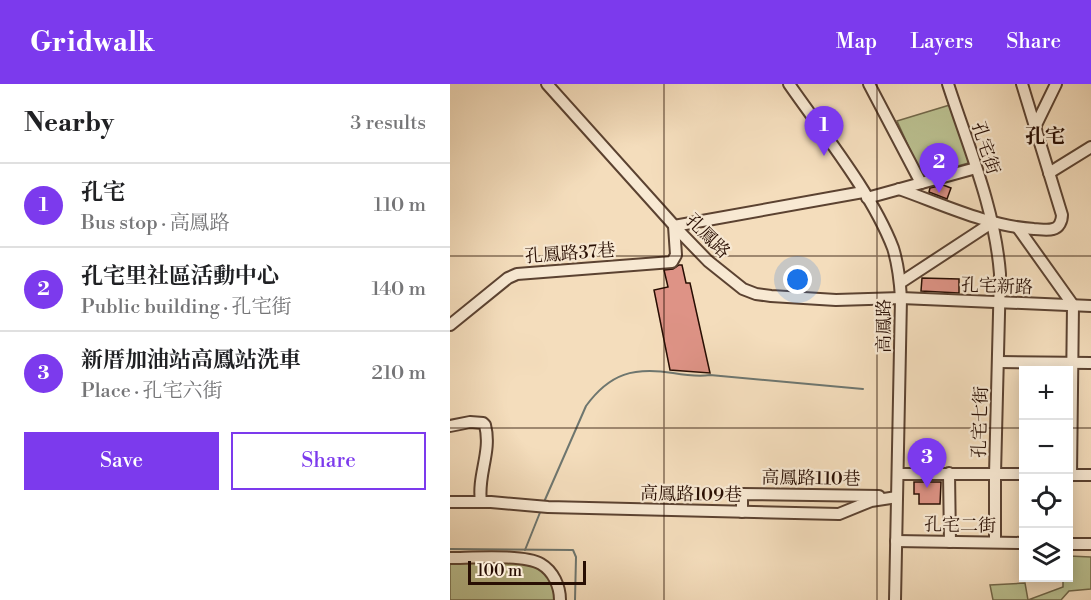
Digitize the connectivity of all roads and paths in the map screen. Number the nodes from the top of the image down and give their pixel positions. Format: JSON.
{"nodes":[{"id":1,"x":547,"y":84,"type":"edge"},
{"id":2,"x":789,"y":84,"type":"edge"},
{"id":3,"x":869,"y":84,"type":"edge"},
{"id":4,"x":948,"y":84,"type":"edge"},
{"id":5,"x":1022,"y":84,"type":"edge"},
{"id":6,"x":1056,"y":84,"type":"edge"},
{"id":7,"x":1035,"y":127,"type":"junction"},
{"id":8,"x":1091,"y":147,"type":"edge"},
{"id":9,"x":976,"y":168,"type":"junction"},
{"id":10,"x":1049,"y":173,"type":"junction"},
{"id":11,"x":921,"y":183,"type":"junction"},
{"id":12,"x":899,"y":189,"type":"junction"},
{"id":13,"x":865,"y":195,"type":"junction"},
{"id":14,"x":993,"y":222,"type":"junction"},
{"id":15,"x":674,"y":226,"type":"junction"},
{"id":16,"x":1018,"y":228,"type":"junction"},
{"id":17,"x":900,"y":283,"type":"junction"},
{"id":18,"x":902,"y":298,"type":"junction"},
{"id":19,"x":1000,"y":303,"type":"junction"},
{"id":20,"x":1073,"y":305,"type":"junction"},
{"id":21,"x":1091,"y":306,"type":"edge"},
{"id":22,"x":450,"y":325,"type":"edge"},
{"id":23,"x":999,"y":362,"type":"junction"},
{"id":24,"x":1072,"y":362,"type":"junction"},
{"id":25,"x":1091,"y":363,"type":"edge"},
{"id":26,"x":450,"y":426,"type":"edge"},
{"id":27,"x":949,"y":473,"type":"junction"},
{"id":28,"x":898,"y":474,"type":"junction"},
{"id":29,"x":995,"y":474,"type":"junction"},
{"id":30,"x":1019,"y":474,"type":"edge"},
{"id":31,"x":1070,"y":474,"type":"edge"},
{"id":32,"x":1073,"y":475,"type":"edge"},
{"id":33,"x":1091,"y":475,"type":"edge"},
{"id":34,"x":897,"y":497,"type":"junction"},
{"id":35,"x":450,"y":502,"type":"edge"},
{"id":36,"x":480,"y":502,"type":"junction"},
{"id":37,"x":742,"y":512,"type":"junction"},
{"id":38,"x":896,"y":541,"type":"junction"},
{"id":39,"x":950,"y":542,"type":"junction"},
{"id":40,"x":995,"y":542,"type":"junction"},
{"id":41,"x":1019,"y":543,"type":"edge"},
{"id":42,"x":1073,"y":544,"type":"edge"},
{"id":43,"x":1091,"y":544,"type":"edge"},
{"id":44,"x":450,"y":558,"type":"edge"},
{"id":45,"x":560,"y":600,"type":"edge"},
{"id":46,"x":895,"y":600,"type":"edge"}],
"edges":[{"from":1,"to":15,"type":"street","name":"孔鳳路"},
{"from":2,"to":13,"type":"street","name":"高鳳路"},
{"from":3,"to":11,"type":"street"},
{"from":4,"to":9,"type":"street","name":"孔宅街"},
{"from":5,"to":7,"type":"street"},
{"from":6,"to":7,"type":"street"},
{"from":7,"to":10,"type":"street"},
{"from":8,"to":10,"type":"street"},
{"from":9,"to":11,"type":"street"},
{"from":9,"to":14,"type":"street","name":"孔宅街"},
{"from":10,"to":16,"type":"street"},
{"from":11,"to":12,"type":"street"},
{"from":12,"to":13,"type":"street"},
{"from":12,"to":14,"type":"street"},
{"from":13,"to":15,"type":"street"},
{"from":13,"to":17,"type":"street","name":"高鳳路"},
{"from":14,"to":16,"type":"street"},
{"from":14,"to":17,"type":"street"},
{"from":14,"to":19,"type":"street","name":"孔宅街"},
{"from":15,"to":18,"type":"street","name":"孔鳳路"},
{"from":15,"to":22,"type":"street","name":"孔鳳路37巷"},
{"from":16,"to":20,"type":"street"},
{"from":17,"to":18,"type":"street","name":"高鳳路"},
{"from":18,"to":19,"type":"street","name":"孔宅新路"},
{"from":18,"to":28,"type":"street","name":"高鳳路"},
{"from":19,"to":20,"type":"street","name":"孔宅新路"},
{"from":19,"to":23,"type":"street","name":"孔宅七街"},
{"from":20,"to":21,"type":"street","name":"孔宅新路"},
{"from":20,"to":24,"type":"street"},
{"from":23,"to":24,"type":"street"},
{"from":23,"to":29,"type":"street","name":"孔宅七街"},
{"from":24,"to":25,"type":"street"},
{"from":24,"to":31,"type":"street"},
{"from":26,"to":36,"type":"street"},
{"from":27,"to":28,"type":"street"},
{"from":27,"to":29,"type":"street"},
{"from":27,"to":39,"type":"street"},
{"from":28,"to":34,"type":"street","name":"高鳳路"},
{"from":29,"to":30,"type":"street"},
{"from":29,"to":40,"type":"street","name":"孔宅七街"},
{"from":32,"to":33,"type":"street"},
{"from":34,"to":37,"type":"street","name":"高鳳路109巷"},
{"from":34,"to":37,"type":"street","name":"高鳳路110巷"},
{"from":34,"to":38,"type":"street","name":"高鳳路"},
{"from":35,"to":36,"type":"street"},
{"from":36,"to":37,"type":"street","name":"高鳳路109巷"},
{"from":38,"to":39,"type":"street","name":"孔宅二街"},
{"from":38,"to":46,"type":"street","name":"高鳳路"},
{"from":39,"to":40,"type":"street","name":"孔宅二街"},
{"from":40,"to":41,"type":"street","name":"孔宅二街"},
{"from":42,"to":43,"type":"street"},
{"from":44,"to":45,"type":"street"}]}
